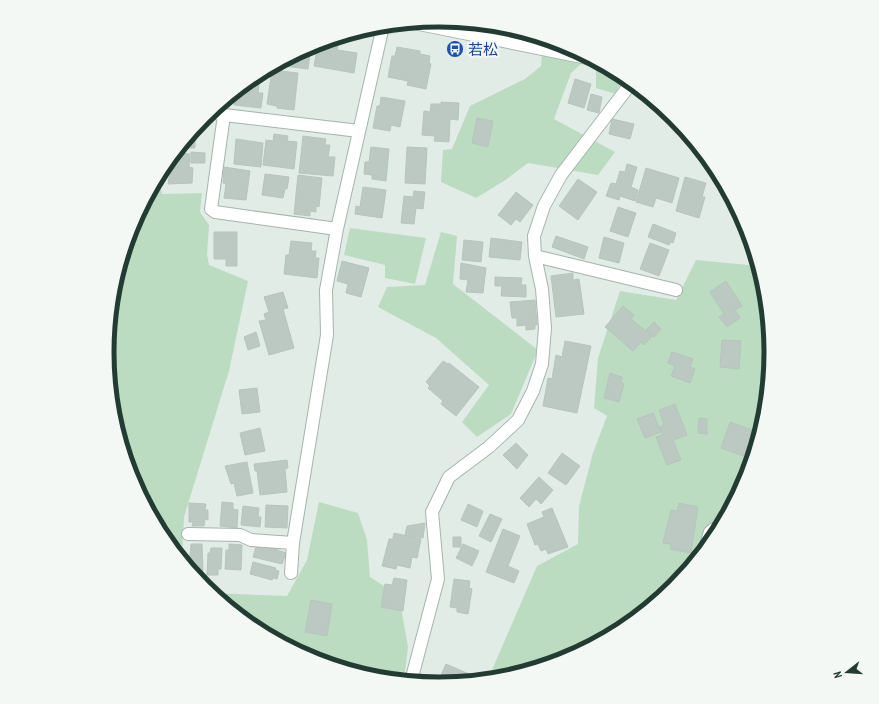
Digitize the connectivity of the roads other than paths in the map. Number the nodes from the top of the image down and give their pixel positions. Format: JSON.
{"nodes":[{"id":1,"x":435,"y":27,"type":"edge"},
{"id":2,"x":382,"y":32,"type":"edge"},
{"id":3,"x":569,"y":54,"type":"edge"},
{"id":4,"x":628,"y":88,"type":"edge"},
{"id":5,"x":219,"y":114,"type":"edge"},
{"id":6,"x":224,"y":115,"type":"junction"},
{"id":7,"x":359,"y":131,"type":"junction"},
{"id":8,"x":337,"y":228,"type":"junction"},
{"id":9,"x":535,"y":256,"type":"junction"},
{"id":10,"x":676,"y":290,"type":"dead end"},
{"id":11,"x":188,"y":534,"type":"dead end"},
{"id":12,"x":293,"y":543,"type":"junction"},
{"id":13,"x":291,"y":573,"type":"dead end"},
{"id":14,"x":412,"y":675,"type":"edge"}],
"edges":[{"from":1,"to":3,"type":"street"},
{"from":2,"to":7,"type":"street"},
{"from":4,"to":9,"type":"street"},
{"from":5,"to":6,"type":"street"},
{"from":6,"to":7,"type":"street"},
{"from":6,"to":8,"type":"street"},
{"from":7,"to":8,"type":"street"},
{"from":8,"to":12,"type":"street"},
{"from":9,"to":10,"type":"street"},
{"from":9,"to":14,"type":"street"},
{"from":11,"to":12,"type":"street"},
{"from":12,"to":13,"type":"street"}]}
